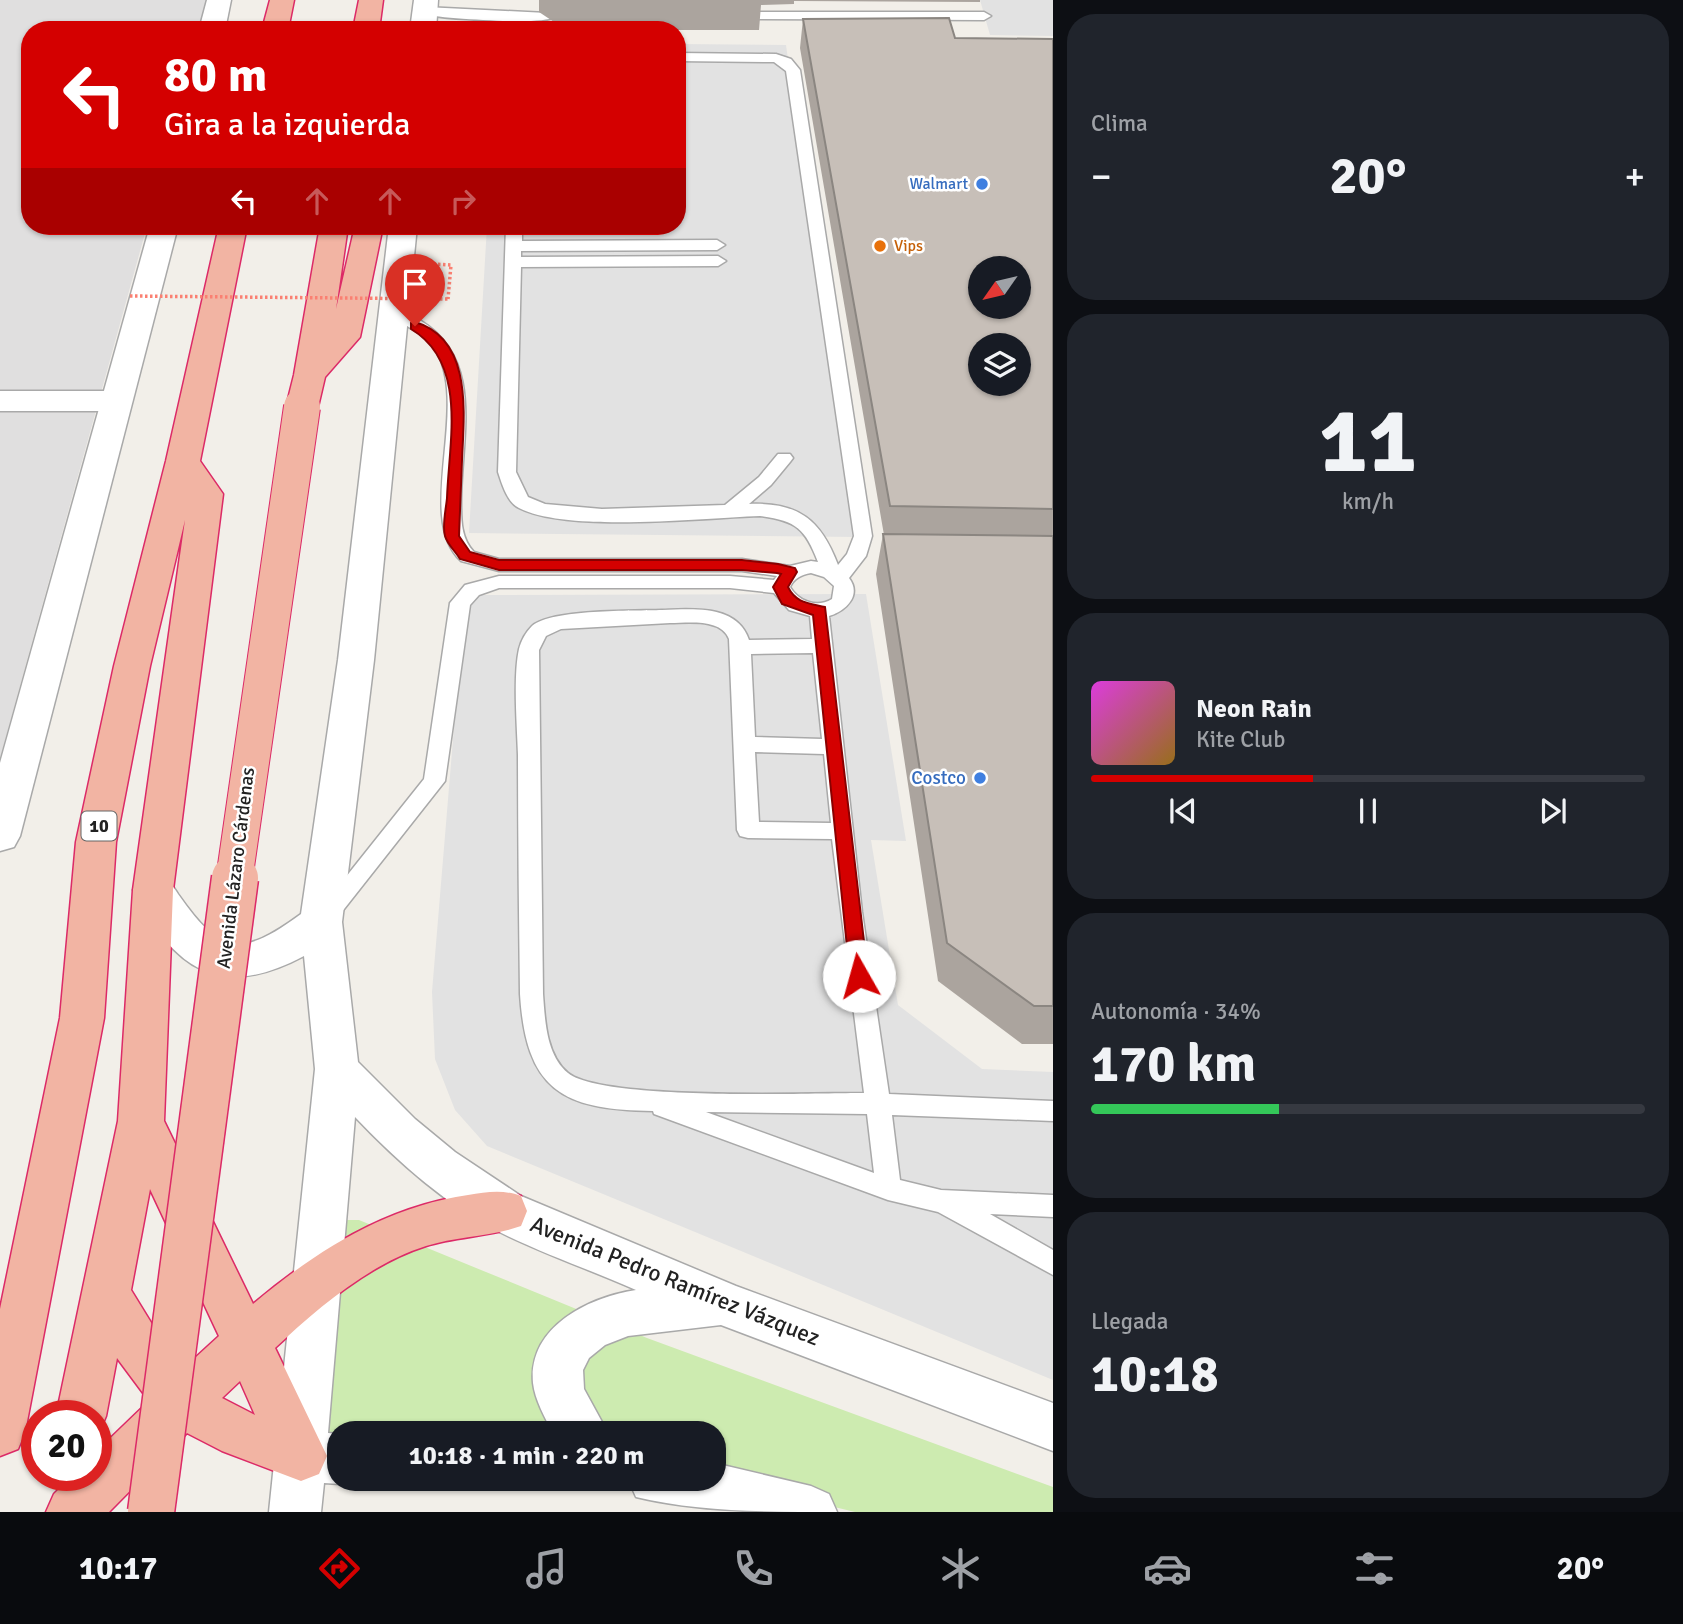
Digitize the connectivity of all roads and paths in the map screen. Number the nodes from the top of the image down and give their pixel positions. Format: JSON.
{"nodes":[{"id":1,"x":219,"y":0,"type":"edge"},
{"id":2,"x":282,"y":0,"type":"edge"},
{"id":3,"x":371,"y":0,"type":"edge"},
{"id":4,"x":425,"y":14,"type":"edge"},
{"id":5,"x":757,"y":16,"type":"dead end"},
{"id":6,"x":984,"y":16,"type":"dead end"},
{"id":7,"x":547,"y":17,"type":"dead end"},
{"id":8,"x":214,"y":21,"type":"edge"},
{"id":9,"x":277,"y":21,"type":"edge"},
{"id":10,"x":368,"y":21,"type":"edge"},
{"id":11,"x":686,"y":57,"type":"edge"},
{"id":12,"x":161,"y":235,"type":"edge"},
{"id":13,"x":231,"y":235,"type":"edge"},
{"id":14,"x":332,"y":235,"type":"edge"},
{"id":15,"x":367,"y":235,"type":"edge"},
{"id":16,"x":402,"y":235,"type":"edge"},
{"id":17,"x":514,"y":235,"type":"edge"},
{"id":18,"x":718,"y":253,"type":"dead end"},
{"id":19,"x":513,"y":254,"type":"junction"},
{"id":20,"x":130,"y":296,"type":"dead end"},
{"id":21,"x":448,"y":299,"type":"dead end"},
{"id":22,"x":393,"y":312,"type":"junction"},
{"id":23,"x":306,"y":391,"type":"junction"},
{"id":24,"x":0,"y":401,"type":"edge"},
{"id":25,"x":114,"y":401,"type":"junction"},
{"id":26,"x":784,"y":458,"type":"dead end"},
{"id":27,"x":183,"y":461,"type":"junction"},
{"id":28,"x":730,"y":511,"type":"junction"},
{"id":29,"x":835,"y":574,"type":"junction"},
{"id":30,"x":785,"y":579,"type":"junction"},
{"id":31,"x":820,"y":611,"type":"junction"},
{"id":32,"x":823,"y":646,"type":"junction"},
{"id":33,"x":741,"y":647,"type":"junction"},
{"id":34,"x":743,"y":744,"type":"junction"},
{"id":35,"x":832,"y":747,"type":"junction"},
{"id":36,"x":842,"y":831,"type":"junction"},
{"id":37,"x":0,"y":836,"type":"edge"},
{"id":38,"x":153,"y":890,"type":"junction"},
{"id":39,"x":321,"y":922,"type":"junction"},
{"id":40,"x":337,"y":1069,"type":"junction"},
{"id":41,"x":648,"y":1101,"type":"junction"},
{"id":42,"x":878,"y":1104,"type":"junction"},
{"id":43,"x":1053,"y":1111,"type":"edge"},
{"id":44,"x":141,"y":1121,"type":"junction"},
{"id":45,"x":888,"y":1189,"type":"junction"},
{"id":46,"x":941,"y":1201,"type":"junction"},
{"id":47,"x":1053,"y":1206,"type":"edge"},
{"id":48,"x":504,"y":1211,"type":"junction"},
{"id":49,"x":1053,"y":1263,"type":"edge"},
{"id":50,"x":315,"y":1283,"type":"junction"},
{"id":51,"x":106,"y":1292,"type":"junction"},
{"id":52,"x":724,"y":1304,"type":"junction"},
{"id":53,"x":246,"y":1342,"type":"junction"},
{"id":54,"x":85,"y":1400,"type":"edge"},
{"id":55,"x":184,"y":1401,"type":"junction"},
{"id":56,"x":575,"y":1421,"type":"edge"},
{"id":57,"x":1053,"y":1427,"type":"edge"},
{"id":58,"x":0,"y":1432,"type":"edge"},
{"id":59,"x":320,"y":1457,"type":"edge"},
{"id":60,"x":66,"y":1491,"type":"edge"},
{"id":61,"x":723,"y":1491,"type":"edge"},
{"id":62,"x":62,"y":1512,"type":"edge"},
{"id":63,"x":72,"y":1512,"type":"edge"},
{"id":64,"x":151,"y":1512,"type":"edge"},
{"id":65,"x":295,"y":1512,"type":"edge"},
{"id":66,"x":811,"y":1512,"type":"edge"}],
"edges":[{"from":1,"to":8,"type":"street"},
{"from":2,"to":9,"type":"highway"},
{"from":3,"to":10,"type":"highway"},
{"from":4,"to":7,"type":"lane"},
{"from":5,"to":6,"type":"lane"},
{"from":11,"to":29,"type":"lane"},
{"from":12,"to":25,"type":"street"},
{"from":13,"to":27,"type":"highway","number":"10"},
{"from":14,"to":23,"type":"highway","name":"Avenida Lázaro Cárdenas"},
{"from":15,"to":23,"type":"highway"},
{"from":16,"to":22,"type":"street"},
{"from":17,"to":19,"type":"lane"},
{"from":18,"to":19,"type":"lane"},
{"from":19,"to":28,"type":"lane"},
{"from":20,"to":21,"type":"path","bridge":true},
{"from":22,"to":30,"type":"lane"},
{"from":22,"to":39,"type":"street"},
{"from":23,"to":64,"type":"highway","name":"Avenida Lázaro Cárdenas","bridge":true},
{"from":24,"to":25,"type":"street"},
{"from":25,"to":37,"type":"street"},
{"from":26,"to":28,"type":"lane"},
{"from":27,"to":38,"type":"highway"},
{"from":27,"to":58,"type":"highway","number":"10"},
{"from":28,"to":29,"type":"lane"},
{"from":29,"to":30,"type":"lane"},
{"from":29,"to":31,"type":"lane"},
{"from":30,"to":31,"type":"lane"},
{"from":30,"to":39,"type":"lane"},
{"from":31,"to":32,"type":"lane"},
{"from":32,"to":33,"type":"lane"},
{"from":32,"to":35,"type":"lane"},
{"from":33,"to":34,"type":"lane"},
{"from":33,"to":41,"type":"lane"},
{"from":34,"to":35,"type":"lane"},
{"from":34,"to":36,"type":"lane"},
{"from":35,"to":36,"type":"lane"},
{"from":36,"to":42,"type":"lane"},
{"from":38,"to":39,"type":"street"},
{"from":38,"to":44,"type":"highway"},
{"from":39,"to":40,"type":"street"},
{"from":40,"to":48,"type":"street","name":"Avenida Pedro Ramírez Vázquez"},
{"from":40,"to":50,"type":"street"},
{"from":41,"to":42,"type":"lane"},
{"from":41,"to":45,"type":"lane"},
{"from":42,"to":43,"type":"lane"},
{"from":42,"to":45,"type":"lane"},
{"from":44,"to":51,"type":"highway"},
{"from":44,"to":53,"type":"highway"},
{"from":45,"to":46,"type":"lane"},
{"from":46,"to":47,"type":"lane"},
{"from":46,"to":49,"type":"lane"},
{"from":48,"to":50,"type":"highway"},
{"from":48,"to":52,"type":"street","name":"Avenida Pedro Ramírez Vázquez"},
{"from":50,"to":53,"type":"highway"},
{"from":50,"to":59,"type":"street"},
{"from":51,"to":54,"type":"highway"},
{"from":51,"to":55,"type":"highway"},
{"from":52,"to":56,"type":"street"},
{"from":52,"to":57,"type":"street","name":"Avenida Pedro Ramírez Vázquez"},
{"from":53,"to":55,"type":"highway"},
{"from":53,"to":59,"type":"highway"},
{"from":55,"to":59,"type":"highway"},
{"from":55,"to":63,"type":"highway"},
{"from":59,"to":65,"type":"street"},
{"from":60,"to":62,"type":"highway"},
{"from":61,"to":66,"type":"street"}]}
